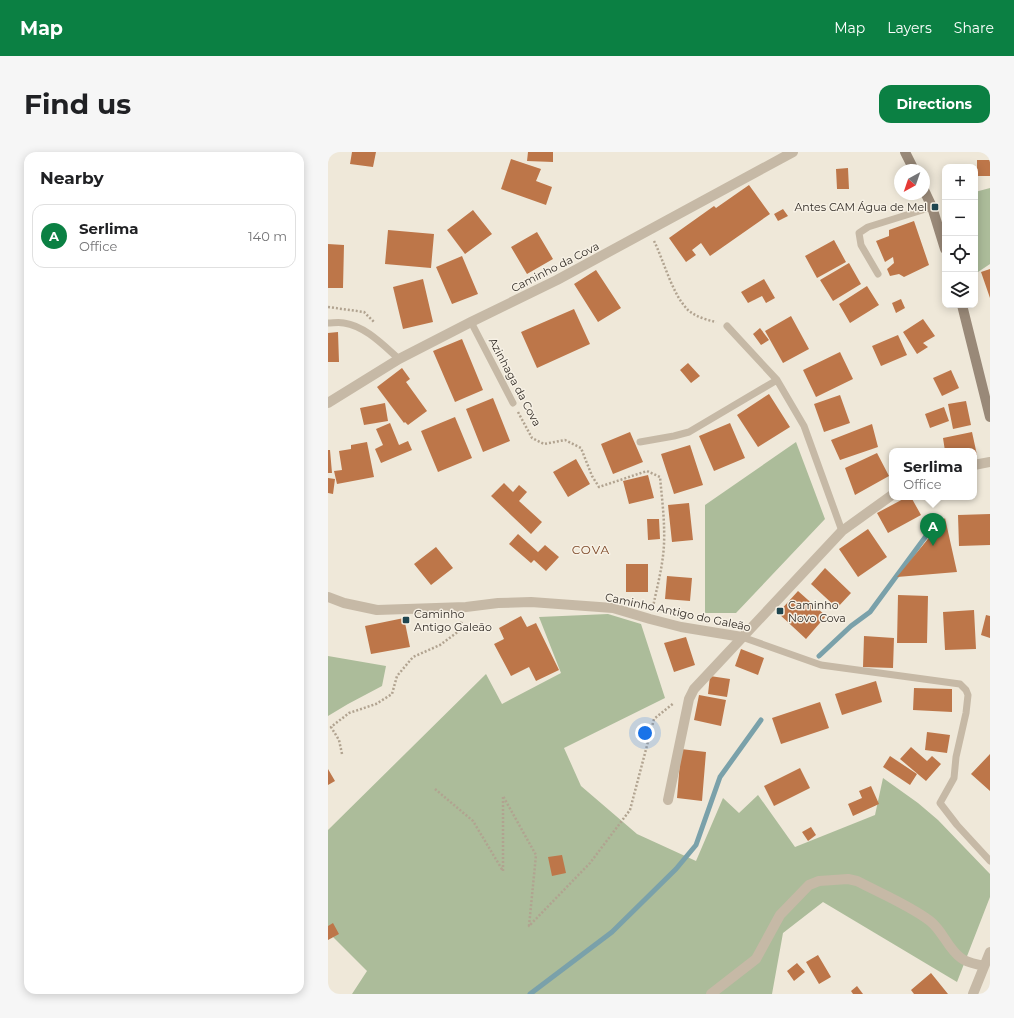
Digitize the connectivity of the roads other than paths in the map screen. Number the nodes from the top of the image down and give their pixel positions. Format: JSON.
{"nodes":[{"id":1,"x":793,"y":152,"type":"edge"},
{"id":2,"x":905,"y":152,"type":"edge"},
{"id":3,"x":911,"y":164,"type":"edge"},
{"id":4,"x":929,"y":200,"type":"edge"},
{"id":5,"x":932,"y":207,"type":"junction"},
{"id":6,"x":942,"y":239,"type":"edge"},
{"id":7,"x":878,"y":274,"type":"dead end"},
{"id":8,"x":963,"y":308,"type":"edge"},
{"id":9,"x":471,"y":322,"type":"junction"},
{"id":10,"x":328,"y":323,"type":"edge"},
{"id":11,"x":727,"y":326,"type":"road end"},
{"id":12,"x":399,"y":359,"type":"junction"},
{"id":13,"x":777,"y":380,"type":"junction"},
{"id":14,"x":514,"y":403,"type":"road end"},
{"id":15,"x":328,"y":404,"type":"edge"},
{"id":16,"x":990,"y":417,"type":"edge"},
{"id":17,"x":640,"y":442,"type":"dead end"},
{"id":18,"x":990,"y":462,"type":"edge"},
{"id":19,"x":977,"y":464,"type":"edge"},
{"id":20,"x":889,"y":498,"type":"edge"},
{"id":21,"x":842,"y":531,"type":"junction"},
{"id":22,"x":328,"y":597,"type":"edge"},
{"id":23,"x":742,"y":637,"type":"junction"},
{"id":24,"x":668,"y":800,"type":"dead end"},
{"id":25,"x":990,"y":861,"type":"edge"},
{"id":26,"x":990,"y":952,"type":"edge"},
{"id":27,"x":984,"y":966,"type":"junction"},
{"id":28,"x":711,"y":994,"type":"edge"},
{"id":29,"x":973,"y":994,"type":"edge"}],
"edges":[{"from":1,"to":9,"type":"street","name":"Caminho da Cova"},
{"from":2,"to":3,"type":"main road"},
{"from":4,"to":5,"type":"main road"},
{"from":5,"to":6,"type":"main road"},
{"from":5,"to":7,"type":"lane"},
{"from":8,"to":16,"type":"main road"},
{"from":9,"to":12,"type":"street","name":"Caminho da Cova"},
{"from":9,"to":14,"type":"lane","name":"Azinhaga da Cova"},
{"from":10,"to":12,"type":"lane"},
{"from":11,"to":13,"type":"lane"},
{"from":12,"to":15,"type":"street","name":"Caminho da Cova"},
{"from":13,"to":17,"type":"lane"},
{"from":13,"to":21,"type":"lane"},
{"from":18,"to":19,"type":"street"},
{"from":20,"to":21,"type":"street"},
{"from":21,"to":23,"type":"street"},
{"from":22,"to":23,"type":"street","name":"Caminho Antigo do Galeão"},
{"from":23,"to":24,"type":"street"},
{"from":23,"to":25,"type":"lane","name":"Caminho Antigo do Galeão"},
{"from":26,"to":27,"type":"street"},
{"from":27,"to":28,"type":"street"},
{"from":27,"to":29,"type":"street"}]}
